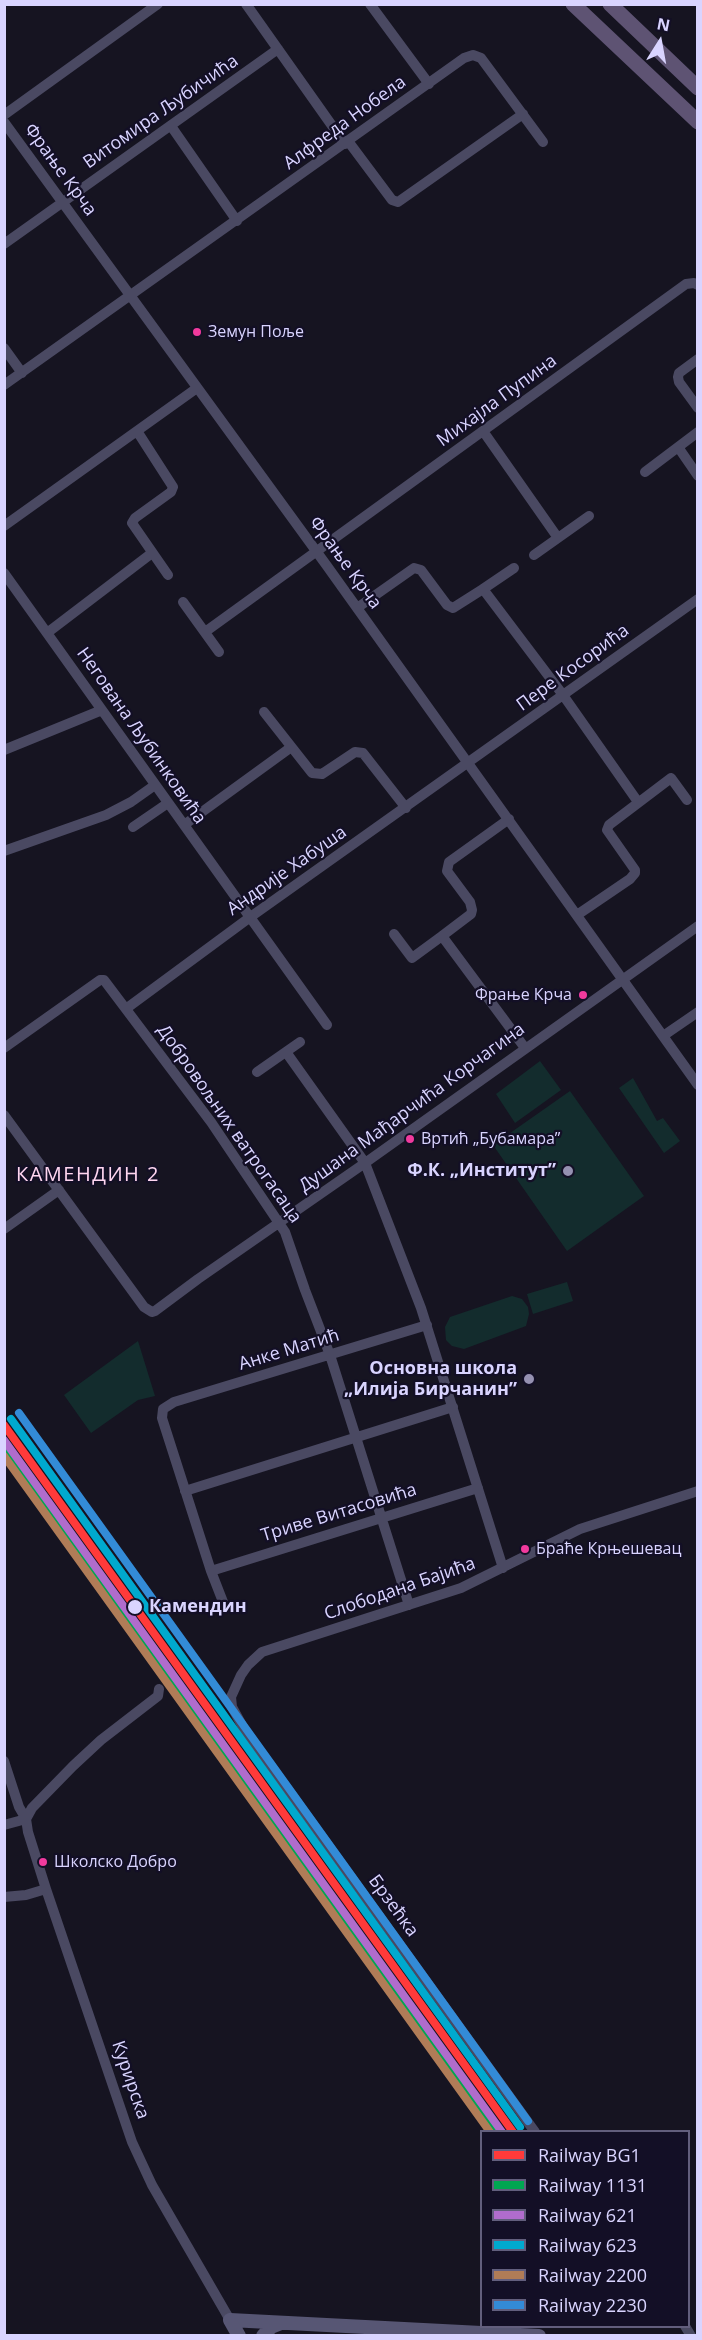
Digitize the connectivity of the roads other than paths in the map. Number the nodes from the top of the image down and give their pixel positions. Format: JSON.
{"nodes":[{"id":1,"x":158,"y":4,"type":"edge"},
{"id":2,"x":246,"y":4,"type":"edge"},
{"id":3,"x":370,"y":4,"type":"edge"},
{"id":4,"x":573,"y":4,"type":"edge"},
{"id":5,"x":610,"y":4,"type":"edge"},
{"id":6,"x":278,"y":49,"type":"junction"},
{"id":7,"x":429,"y":84,"type":"junction"},
{"id":8,"x":698,"y":88,"type":"edge"},
{"id":9,"x":522,"y":114,"type":"junction"},
{"id":10,"x":4,"y":116,"type":"edge"},
{"id":11,"x":4,"y":122,"type":"edge"},
{"id":12,"x":698,"y":122,"type":"edge"},
{"id":13,"x":171,"y":126,"type":"junction"},
{"id":14,"x":346,"y":142,"type":"junction"},
{"id":15,"x":543,"y":142,"type":"dead end"},
{"id":16,"x":63,"y":202,"type":"junction"},
{"id":17,"x":237,"y":221,"type":"junction"},
{"id":18,"x":4,"y":244,"type":"edge"},
{"id":19,"x":698,"y":285,"type":"edge"},
{"id":20,"x":130,"y":295,"type":"junction"},
{"id":21,"x":4,"y":348,"type":"edge"},
{"id":22,"x":698,"y":359,"type":"edge"},
{"id":23,"x":22,"y":373,"type":"junction"},
{"id":24,"x":4,"y":386,"type":"edge"},
{"id":25,"x":197,"y":388,"type":"junction"},
{"id":26,"x":698,"y":408,"type":"edge"},
{"id":27,"x":483,"y":431,"type":"junction"},
{"id":28,"x":137,"y":432,"type":"junction"},
{"id":29,"x":698,"y":432,"type":"edge"},
{"id":30,"x":678,"y":447,"type":"junction"},
{"id":31,"x":645,"y":472,"type":"dead end"},
{"id":32,"x":698,"y":476,"type":"edge"},
{"id":33,"x":589,"y":516,"type":"dead end"},
{"id":34,"x":4,"y":526,"type":"edge"},
{"id":35,"x":558,"y":538,"type":"junction"},
{"id":36,"x":317,"y":552,"type":"junction"},
{"id":37,"x":152,"y":553,"type":"junction"},
{"id":38,"x":534,"y":555,"type":"dead end"},
{"id":39,"x":514,"y":568,"type":"dead end"},
{"id":40,"x":4,"y":573,"type":"edge"},
{"id":41,"x":168,"y":575,"type":"dead end"},
{"id":42,"x":483,"y":589,"type":"junction"},
{"id":43,"x":698,"y":599,"type":"edge"},
{"id":44,"x":183,"y":602,"type":"dead end"},
{"id":45,"x":357,"y":608,"type":"junction"},
{"id":46,"x":205,"y":632,"type":"junction"},
{"id":47,"x":47,"y":633,"type":"junction"},
{"id":48,"x":219,"y":652,"type":"dead end"},
{"id":49,"x":563,"y":695,"type":"junction"},
{"id":50,"x":102,"y":710,"type":"junction"},
{"id":51,"x":264,"y":712,"type":"dead end"},
{"id":52,"x":290,"y":748,"type":"junction"},
{"id":53,"x":4,"y":750,"type":"edge"},
{"id":54,"x":468,"y":763,"type":"junction"},
{"id":55,"x":155,"y":785,"type":"junction"},
{"id":56,"x":687,"y":800,"type":"dead end"},
{"id":57,"x":638,"y":802,"type":"junction"},
{"id":58,"x":168,"y":803,"type":"junction"},
{"id":59,"x":405,"y":808,"type":"junction"},
{"id":60,"x":509,"y":819,"type":"junction"},
{"id":61,"x":184,"y":825,"type":"junction"},
{"id":62,"x":133,"y":828,"type":"dead end"},
{"id":63,"x":4,"y":851,"type":"edge"},
{"id":64,"x":577,"y":915,"type":"junction"},
{"id":65,"x":249,"y":918,"type":"junction"},
{"id":66,"x":698,"y":926,"type":"edge"},
{"id":67,"x":394,"y":934,"type":"dead end"},
{"id":68,"x":442,"y":936,"type":"junction"},
{"id":69,"x":623,"y":979,"type":"junction"},
{"id":70,"x":128,"y":1008,"type":"junction"},
{"id":71,"x":698,"y":1012,"type":"edge"},
{"id":72,"x":327,"y":1025,"type":"dead end"},
{"id":73,"x":663,"y":1036,"type":"junction"},
{"id":74,"x":300,"y":1042,"type":"dead end"},
{"id":75,"x":4,"y":1048,"type":"edge"},
{"id":76,"x":525,"y":1048,"type":"junction"},
{"id":77,"x":286,"y":1052,"type":"junction"},
{"id":78,"x":257,"y":1072,"type":"dead end"},
{"id":79,"x":698,"y":1085,"type":"edge"},
{"id":80,"x":4,"y":1115,"type":"edge"},
{"id":81,"x":366,"y":1163,"type":"junction"},
{"id":82,"x":59,"y":1190,"type":"junction"},
{"id":83,"x":280,"y":1223,"type":"junction"},
{"id":84,"x":4,"y":1229,"type":"edge"},
{"id":85,"x":426,"y":1325,"type":"junction"},
{"id":86,"x":330,"y":1355,"type":"junction"},
{"id":87,"x":453,"y":1407,"type":"junction"},
{"id":88,"x":357,"y":1436,"type":"junction"},
{"id":89,"x":478,"y":1488,"type":"junction"},
{"id":90,"x":184,"y":1491,"type":"junction"},
{"id":91,"x":698,"y":1491,"type":"edge"},
{"id":92,"x":382,"y":1518,"type":"junction"},
{"id":93,"x":503,"y":1568,"type":"junction"},
{"id":94,"x":211,"y":1571,"type":"junction"},
{"id":95,"x":409,"y":1605,"type":"junction"},
{"id":96,"x":225,"y":1607,"type":"dead end"},
{"id":97,"x":159,"y":1689,"type":"dead end"},
{"id":98,"x":231,"y":1697,"type":"joint"},
{"id":99,"x":4,"y":1761,"type":"edge"},
{"id":100,"x":26,"y":1819,"type":"junction"},
{"id":101,"x":4,"y":1825,"type":"edge"},
{"id":102,"x":46,"y":1889,"type":"junction"},
{"id":103,"x":4,"y":1897,"type":"edge"},
{"id":104,"x":534,"y":2130,"type":"edge"},
{"id":105,"x":230,"y":2320,"type":"junction"},
{"id":106,"x":283,"y":2322,"type":"junction"},
{"id":107,"x":239,"y":2336,"type":"edge"},
{"id":108,"x":263,"y":2336,"type":"edge"},
{"id":109,"x":539,"y":2336,"type":"edge"}],
"edges":[{"from":1,"to":10,"type":"street"},
{"from":2,"to":6,"type":"street"},
{"from":3,"to":7,"type":"street"},
{"from":4,"to":12,"type":"main road"},
{"from":5,"to":8,"type":"main road"},
{"from":6,"to":13,"type":"street","name":"Витомира Љубичића"},
{"from":6,"to":14,"type":"street"},
{"from":7,"to":9,"type":"street","name":"Алфреда Нобела"},
{"from":7,"to":14,"type":"street","name":"Алфреда Нобела"},
{"from":9,"to":14,"type":"street"},
{"from":9,"to":15,"type":"street"},
{"from":11,"to":16,"type":"street","name":"Фрање Крча"},
{"from":13,"to":16,"type":"street","name":"Витомира Љубичића"},
{"from":13,"to":17,"type":"street"},
{"from":14,"to":17,"type":"street","name":"Алфреда Нобела"},
{"from":16,"to":18,"type":"street","name":"Витомира Љубичића"},
{"from":16,"to":20,"type":"street","name":"Фрање Крча"},
{"from":17,"to":20,"type":"street","name":"Алфреда Нобела"},
{"from":19,"to":27,"type":"street","name":"Михајла Пупина"},
{"from":20,"to":23,"type":"street","name":"Алфреда Нобела"},
{"from":20,"to":25,"type":"street","name":"Фрање Крча"},
{"from":21,"to":23,"type":"street"},
{"from":22,"to":26,"type":"street"},
{"from":23,"to":24,"type":"street","name":"Алфреда Нобела"},
{"from":25,"to":28,"type":"street"},
{"from":25,"to":36,"type":"street","name":"Фрање Крча"},
{"from":27,"to":35,"type":"street"},
{"from":27,"to":36,"type":"street","name":"Михајла Пупина"},
{"from":28,"to":34,"type":"street"},
{"from":28,"to":37,"type":"street"},
{"from":29,"to":30,"type":"street"},
{"from":30,"to":31,"type":"street"},
{"from":30,"to":32,"type":"street"},
{"from":33,"to":35,"type":"street"},
{"from":35,"to":38,"type":"street"},
{"from":36,"to":45,"type":"street","name":"Фрање Крча"},
{"from":36,"to":46,"type":"street","name":"Михајла Пупина"},
{"from":37,"to":41,"type":"street"},
{"from":37,"to":47,"type":"street"},
{"from":39,"to":42,"type":"street"},
{"from":40,"to":47,"type":"street","name":"Негована Љубинковића"},
{"from":42,"to":45,"type":"street"},
{"from":42,"to":49,"type":"street"},
{"from":43,"to":49,"type":"street","name":"Пере Косорића"},
{"from":44,"to":46,"type":"street"},
{"from":45,"to":54,"type":"street","name":"Фрање Крча"},
{"from":46,"to":48,"type":"street"},
{"from":47,"to":50,"type":"street","name":"Негована Љубинковића"},
{"from":49,"to":54,"type":"street","name":"Пере Косорића"},
{"from":49,"to":57,"type":"street"},
{"from":50,"to":53,"type":"street"},
{"from":50,"to":55,"type":"street","name":"Негована Љубинковића"},
{"from":51,"to":52,"type":"street"},
{"from":52,"to":59,"type":"street"},
{"from":52,"to":61,"type":"street"},
{"from":54,"to":59,"type":"street","name":"Андрије Хабуша"},
{"from":54,"to":60,"type":"street","name":"Фрање Крча"},
{"from":55,"to":58,"type":"street","name":"Негована Љубинковића"},
{"from":55,"to":63,"type":"street"},
{"from":56,"to":57,"type":"street"},
{"from":57,"to":64,"type":"street"},
{"from":58,"to":61,"type":"street","name":"Негована Љубинковића"},
{"from":58,"to":62,"type":"street"},
{"from":59,"to":65,"type":"street","name":"Андрије Хабуша"},
{"from":60,"to":64,"type":"street","name":"Фрање Крча"},
{"from":60,"to":68,"type":"street"},
{"from":61,"to":65,"type":"street","name":"Негована Љубинковића"},
{"from":64,"to":69,"type":"street","name":"Фрање Крча"},
{"from":65,"to":70,"type":"street","name":"Андрије Хабуша"},
{"from":65,"to":72,"type":"street","name":"Негована Љубинковића"},
{"from":66,"to":69,"type":"street","name":"Душана Мађарчића Корчагина"},
{"from":67,"to":68,"type":"street"},
{"from":68,"to":76,"type":"street"},
{"from":69,"to":73,"type":"street","name":"Фрање Крча"},
{"from":69,"to":76,"type":"street","name":"Душана Мађарчића Корчагина"},
{"from":70,"to":75,"type":"street","name":"Добровољних ватрогасаца"},
{"from":70,"to":83,"type":"street","name":"Добровољних ватрогасаца"},
{"from":71,"to":73,"type":"street"},
{"from":73,"to":79,"type":"street","name":"Фрање Крча"},
{"from":74,"to":77,"type":"street"},
{"from":76,"to":81,"type":"street","name":"Душана Мађарчића Корчагина"},
{"from":77,"to":78,"type":"street"},
{"from":77,"to":81,"type":"street"},
{"from":80,"to":82,"type":"street"},
{"from":81,"to":83,"type":"street","name":"Душана Мађарчића Корчагина"},
{"from":81,"to":85,"type":"street"},
{"from":82,"to":83,"type":"street","name":"Душана Мађарчића Корчагина"},
{"from":82,"to":84,"type":"street"},
{"from":83,"to":86,"type":"street","name":"Добровољних ватрогасаца"},
{"from":85,"to":86,"type":"street","name":"Анке Матић"},
{"from":85,"to":87,"type":"street"},
{"from":86,"to":88,"type":"street","name":"Добровољних ватрогасаца"},
{"from":86,"to":90,"type":"street","name":"Анке Матић"},
{"from":87,"to":88,"type":"street"},
{"from":87,"to":89,"type":"street"},
{"from":88,"to":90,"type":"street"},
{"from":88,"to":92,"type":"street","name":"Добровољних ватрогасаца"},
{"from":89,"to":92,"type":"street","name":"Триве Витасовића"},
{"from":89,"to":93,"type":"street"},
{"from":90,"to":94,"type":"street"},
{"from":91,"to":93,"type":"street","name":"Слободана Бајића"},
{"from":92,"to":94,"type":"street","name":"Триве Витасовића"},
{"from":92,"to":95,"type":"street","name":"Добровољних ватрогасаца"},
{"from":93,"to":95,"type":"street","name":"Слободана Бајића"},
{"from":94,"to":96,"type":"street"},
{"from":95,"to":98,"type":"street","name":"Слободана Бајића"},
{"from":97,"to":100,"type":"street"},
{"from":98,"to":104,"type":"street","name":"Брзећка"},
{"from":99,"to":100,"type":"street","name":"Курирска"},
{"from":100,"to":101,"type":"street"},
{"from":100,"to":102,"type":"street","name":"Курирска"},
{"from":102,"to":103,"type":"street"},
{"from":102,"to":105,"type":"street","name":"Курирска"},
{"from":105,"to":106,"type":"street"},
{"from":105,"to":107,"type":"street","name":"Курирска"},
{"from":106,"to":108,"type":"street"},
{"from":106,"to":109,"type":"street"}]}
